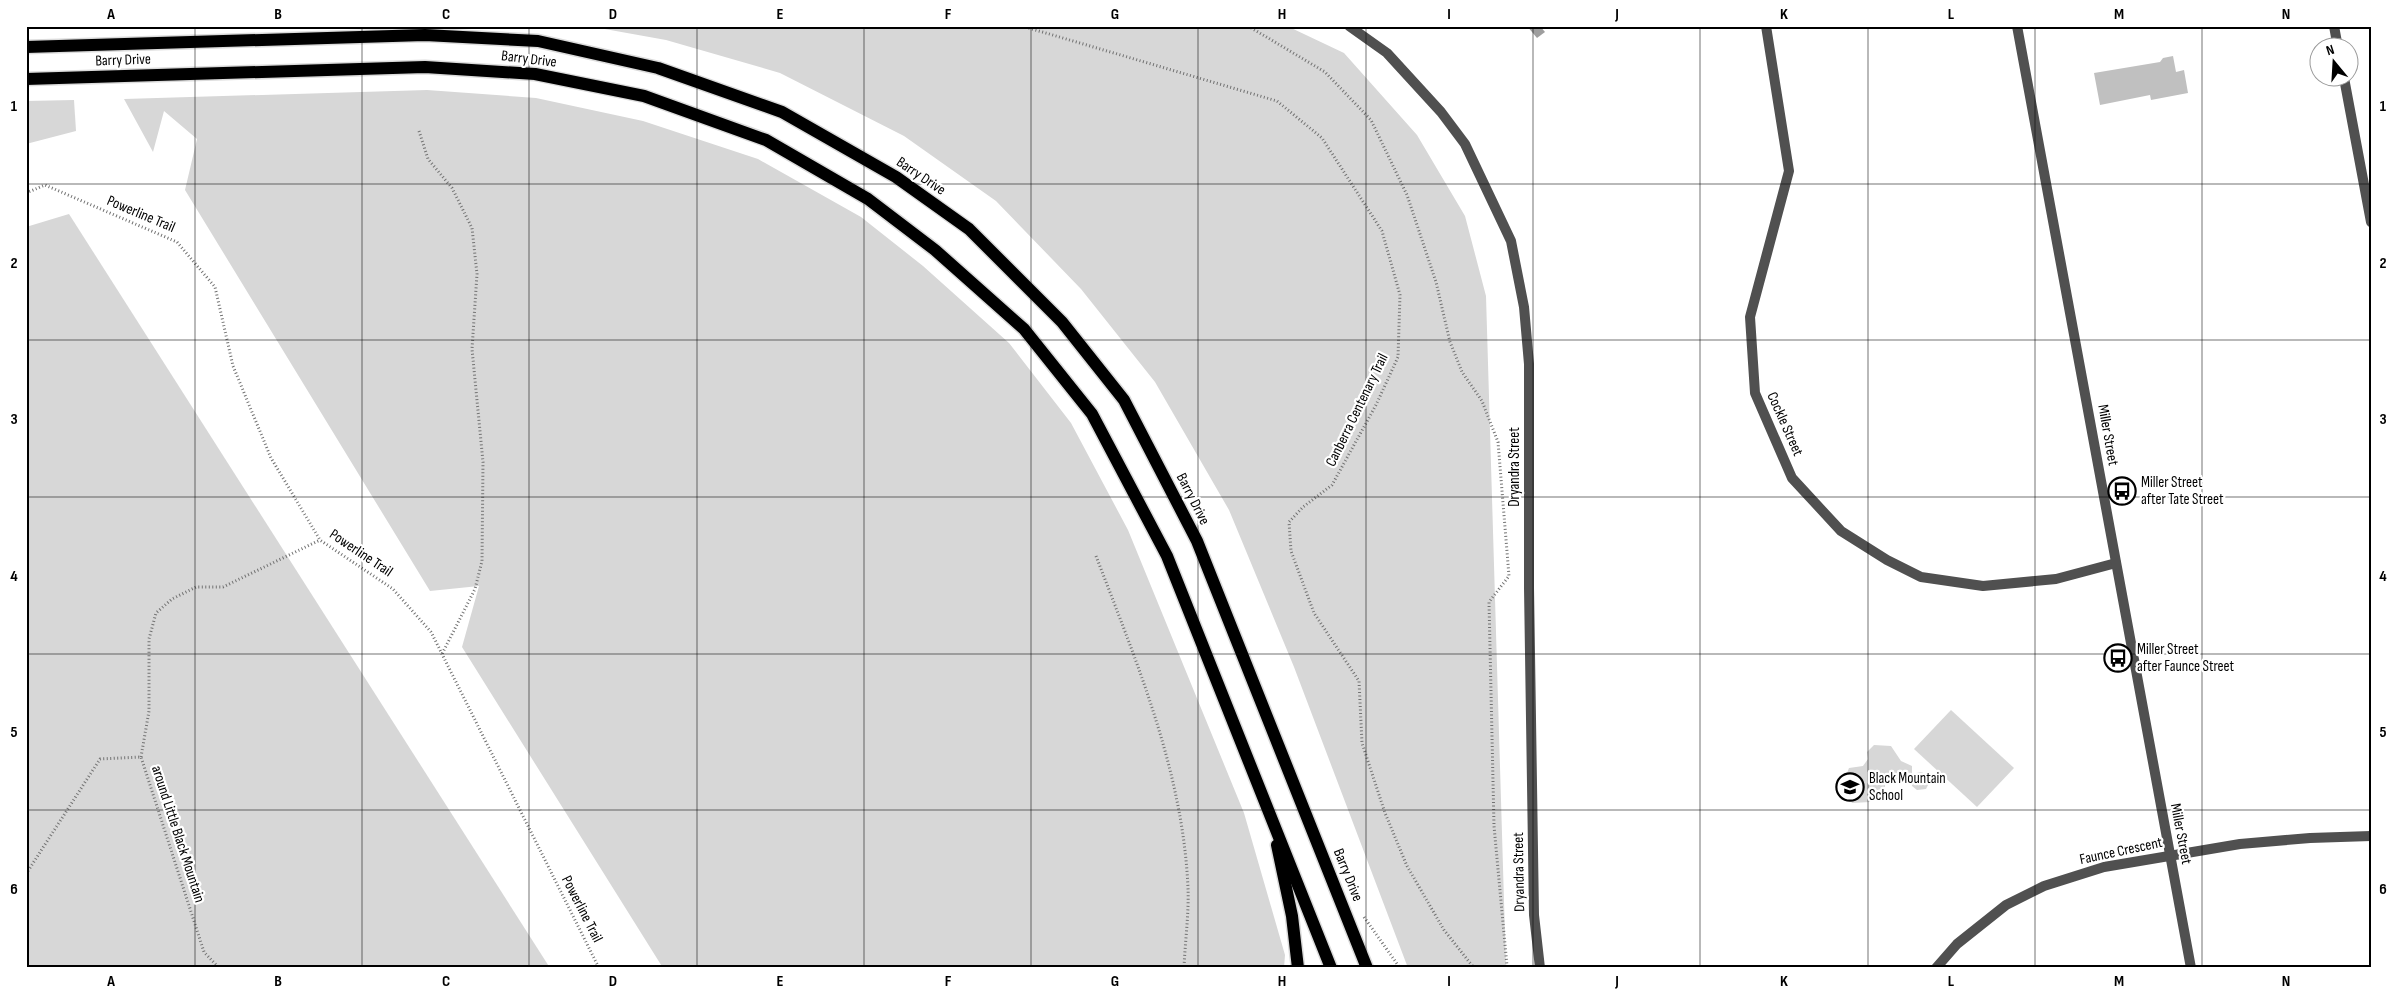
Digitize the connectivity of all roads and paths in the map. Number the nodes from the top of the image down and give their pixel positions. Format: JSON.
{"nodes":[{"id":1,"x":1022,"y":26,"type":"edge"},
{"id":2,"x":1248,"y":26,"type":"edge"},
{"id":3,"x":1349,"y":26,"type":"edge"},
{"id":4,"x":1766,"y":26,"type":"edge"},
{"id":5,"x":2017,"y":26,"type":"edge"},
{"id":6,"x":26,"y":47,"type":"edge"},
{"id":7,"x":26,"y":79,"type":"edge"},
{"id":8,"x":2346,"y":88,"type":"edge"},
{"id":9,"x":419,"y":131,"type":"dead end"},
{"id":10,"x":26,"y":193,"type":"edge"},
{"id":11,"x":2371,"y":222,"type":"edge"},
{"id":12,"x":320,"y":540,"type":"junction"},
{"id":13,"x":1096,"y":556,"type":"dead end"},
{"id":14,"x":2116,"y":563,"type":"junction"},
{"id":15,"x":442,"y":654,"type":"junction"},
{"id":16,"x":141,"y":757,"type":"junction"},
{"id":17,"x":1270,"y":811,"type":"junction"},
{"id":18,"x":2371,"y":836,"type":"edge"},
{"id":19,"x":2170,"y":856,"type":"junction"},
{"id":20,"x":26,"y":874,"type":"edge"},
{"id":21,"x":220,"y":968,"type":"edge"},
{"id":22,"x":599,"y":968,"type":"edge"},
{"id":23,"x":1184,"y":968,"type":"edge"},
{"id":24,"x":1298,"y":968,"type":"edge"},
{"id":25,"x":1331,"y":968,"type":"edge"},
{"id":26,"x":1367,"y":968,"type":"edge"},
{"id":27,"x":1474,"y":968,"type":"edge"},
{"id":28,"x":1504,"y":968,"type":"edge"},
{"id":29,"x":1540,"y":968,"type":"edge"},
{"id":30,"x":1936,"y":968,"type":"edge"},
{"id":31,"x":2191,"y":968,"type":"edge"}],
"edges":[{"from":1,"to":27,"type":"path","name":"Canberra Centenary Trail"},
{"from":2,"to":28,"type":"path"},
{"from":3,"to":29,"type":"street","name":"Dryandra Street"},
{"from":4,"to":14,"type":"street","name":"Cockle Street"},
{"from":5,"to":14,"type":"street","name":"Miller Street"},
{"from":6,"to":26,"type":"main road","name":"Barry Drive"},
{"from":7,"to":17,"type":"main road","name":"Barry Drive"},
{"from":8,"to":11,"type":"street"},
{"from":9,"to":15,"type":"path"},
{"from":10,"to":12,"type":"path","name":"Powerline Trail"},
{"from":12,"to":15,"type":"path","name":"Powerline Trail"},
{"from":12,"to":16,"type":"path"},
{"from":13,"to":23,"type":"path"},
{"from":14,"to":19,"type":"street","name":"Miller Street"},
{"from":15,"to":22,"type":"path","name":"Powerline Trail"},
{"from":16,"to":20,"type":"path","name":"around Little Black Mountain"},
{"from":16,"to":21,"type":"path","name":"around Little Black Mountain"},
{"from":17,"to":24,"type":"main road"},
{"from":17,"to":25,"type":"main road","name":"Barry Drive"},
{"from":18,"to":19,"type":"street","name":"Faunce Crescent"},
{"from":19,"to":30,"type":"street","name":"Faunce Crescent"},
{"from":19,"to":31,"type":"street","name":"Miller Street"}]}
